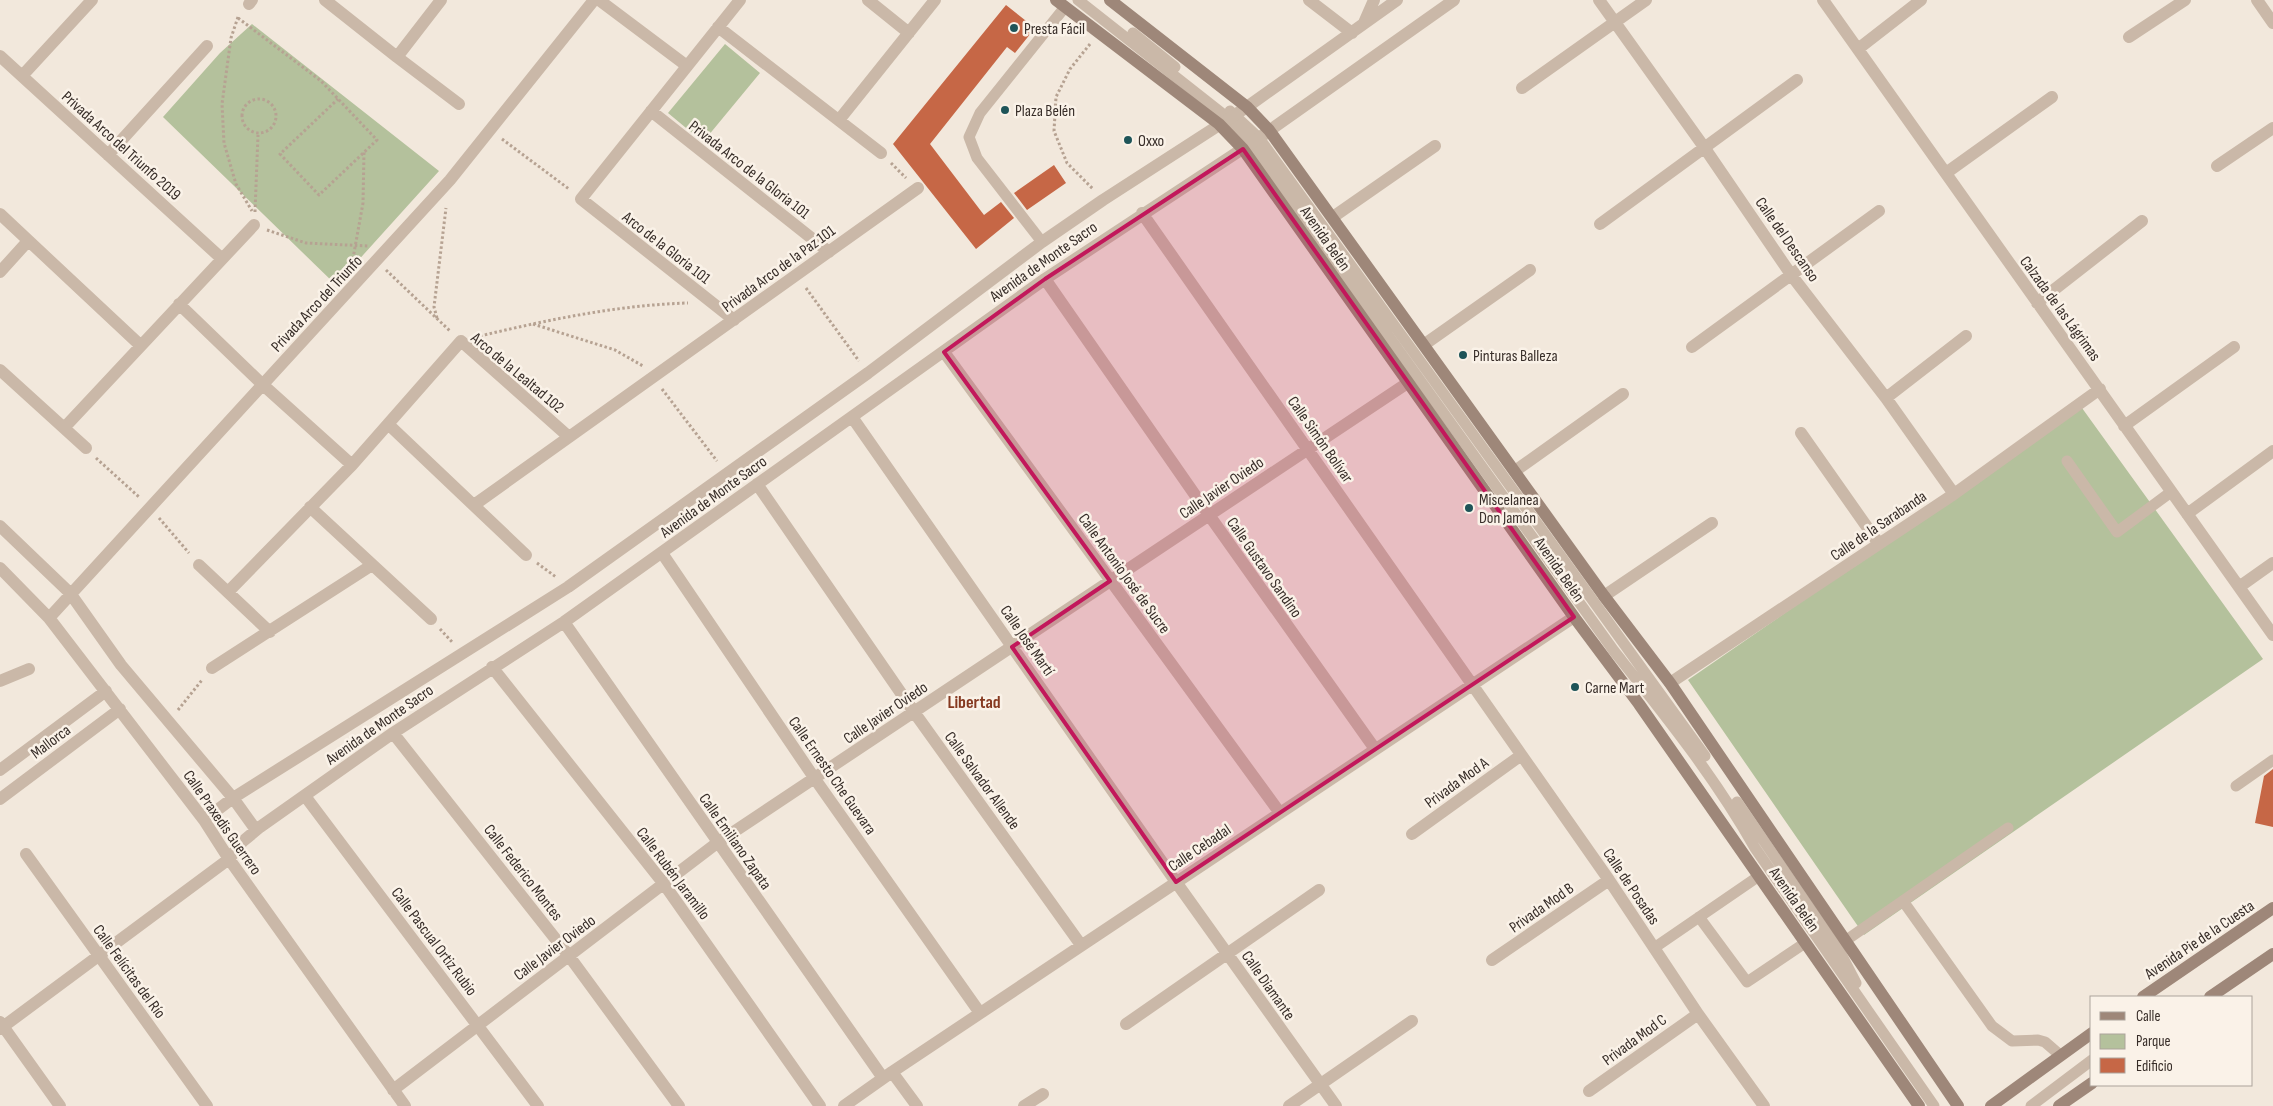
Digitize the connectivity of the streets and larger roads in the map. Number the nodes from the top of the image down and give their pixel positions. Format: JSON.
{"nodes":[{"id":1,"x":92,"y":0,"type":"edge"},
{"id":2,"x":325,"y":0,"type":"edge"},
{"id":3,"x":441,"y":0,"type":"edge"},
{"id":4,"x":594,"y":0,"type":"edge"},
{"id":5,"x":599,"y":0,"type":"edge"},
{"id":6,"x":740,"y":0,"type":"edge"},
{"id":7,"x":868,"y":0,"type":"edge"},
{"id":8,"x":935,"y":0,"type":"edge"},
{"id":9,"x":1110,"y":0,"type":"edge"},
{"id":10,"x":1309,"y":0,"type":"edge"},
{"id":11,"x":1374,"y":0,"type":"edge"},
{"id":12,"x":1398,"y":0,"type":"edge"},
{"id":13,"x":1454,"y":0,"type":"edge"},
{"id":14,"x":1599,"y":0,"type":"edge"},
{"id":15,"x":1646,"y":0,"type":"edge"},
{"id":16,"x":1822,"y":0,"type":"edge"},
{"id":17,"x":1921,"y":0,"type":"edge"},
{"id":18,"x":2185,"y":0,"type":"edge"},
{"id":19,"x":2256,"y":0,"type":"edge"},
{"id":20,"x":1060,"y":3,"type":"edge"},
{"id":21,"x":1364,"y":23,"type":"junction"},
{"id":22,"x":1615,"y":23,"type":"junction"},
{"id":23,"x":2273,"y":23,"type":"edge"},
{"id":24,"x":718,"y":27,"type":"junction"},
{"id":25,"x":909,"y":33,"type":"junction"},
{"id":26,"x":1352,"y":33,"type":"junction"},
{"id":27,"x":2129,"y":37,"type":"dead end"},
{"id":28,"x":207,"y":46,"type":"dead end"},
{"id":29,"x":1858,"y":49,"type":"junction"},
{"id":30,"x":0,"y":56,"type":"edge"},
{"id":31,"x":398,"y":57,"type":"junction"},
{"id":32,"x":687,"y":66,"type":"junction"},
{"id":33,"x":22,"y":76,"type":"junction"},
{"id":34,"x":1797,"y":80,"type":"dead end"},
{"id":35,"x":1522,"y":88,"type":"dead end"},
{"id":36,"x":2052,"y":97,"type":"dead end"},
{"id":37,"x":459,"y":104,"type":"dead end"},
{"id":38,"x":1247,"y":107,"type":"junction"},
{"id":39,"x":651,"y":111,"type":"junction"},
{"id":40,"x":1227,"y":119,"type":"junction"},
{"id":41,"x":838,"y":120,"type":"junction"},
{"id":42,"x":2273,"y":128,"type":"edge"},
{"id":43,"x":1255,"y":140,"type":"junction"},
{"id":44,"x":1435,"y":146,"type":"dead end"},
{"id":45,"x":1704,"y":147,"type":"junction"},
{"id":46,"x":881,"y":153,"type":"road end"},
{"id":47,"x":108,"y":155,"type":"junction"},
{"id":48,"x":2217,"y":166,"type":"dead end"},
{"id":49,"x":1946,"y":173,"type":"junction"},
{"id":50,"x":918,"y":188,"type":"road end"},
{"id":51,"x":1879,"y":211,"type":"dead end"},
{"id":52,"x":1142,"y":213,"type":"junction"},
{"id":53,"x":0,"y":214,"type":"edge"},
{"id":54,"x":1333,"y":217,"type":"junction"},
{"id":55,"x":2142,"y":221,"type":"dead end"},
{"id":56,"x":1600,"y":224,"type":"dead end"},
{"id":57,"x":254,"y":225,"type":"road end"},
{"id":58,"x":28,"y":241,"type":"junction"},
{"id":59,"x":829,"y":252,"type":"junction"},
{"id":60,"x":221,"y":258,"type":"junction"},
{"id":61,"x":1530,"y":270,"type":"dead end"},
{"id":62,"x":0,"y":272,"type":"edge"},
{"id":63,"x":1792,"y":276,"type":"junction"},
{"id":64,"x":1045,"y":279,"type":"junction"},
{"id":65,"x":2037,"y":303,"type":"junction"},
{"id":66,"x":179,"y":304,"type":"junction"},
{"id":67,"x":734,"y":320,"type":"junction"},
{"id":68,"x":1966,"y":336,"type":"dead end"},
{"id":69,"x":1425,"y":344,"type":"junction"},
{"id":70,"x":140,"y":345,"type":"junction"},
{"id":71,"x":1692,"y":347,"type":"dead end"},
{"id":72,"x":2234,"y":347,"type":"dead end"},
{"id":73,"x":944,"y":352,"type":"junction"},
{"id":74,"x":0,"y":370,"type":"edge"},
{"id":75,"x":1409,"y":382,"type":"junction"},
{"id":76,"x":262,"y":384,"type":"junction"},
{"id":77,"x":2100,"y":389,"type":"junction"},
{"id":78,"x":1623,"y":394,"type":"dead end"},
{"id":79,"x":1886,"y":398,"type":"junction"},
{"id":80,"x":852,"y":417,"type":"junction"},
{"id":81,"x":388,"y":424,"type":"junction"},
{"id":82,"x":2124,"y":426,"type":"junction"},
{"id":83,"x":64,"y":428,"type":"junction"},
{"id":84,"x":1802,"y":433,"type":"dead end"},
{"id":85,"x":569,"y":437,"type":"junction"},
{"id":86,"x":86,"y":448,"type":"dead end"},
{"id":87,"x":1308,"y":448,"type":"junction"},
{"id":88,"x":2273,"y":451,"type":"edge"},
{"id":89,"x":352,"y":465,"type":"junction"},
{"id":90,"x":1515,"y":471,"type":"junction"},
{"id":91,"x":756,"y":484,"type":"junction"},
{"id":92,"x":1954,"y":494,"type":"junction"},
{"id":93,"x":474,"y":505,"type":"junction"},
{"id":94,"x":310,"y":507,"type":"junction"},
{"id":95,"x":2187,"y":514,"type":"junction"},
{"id":96,"x":1209,"y":515,"type":"junction"},
{"id":97,"x":1712,"y":523,"type":"dead end"},
{"id":98,"x":0,"y":526,"type":"edge"},
{"id":99,"x":1879,"y":544,"type":"junction"},
{"id":100,"x":662,"y":553,"type":"junction"},
{"id":101,"x":526,"y":554,"type":"road end"},
{"id":102,"x":2273,"y":563,"type":"edge"},
{"id":103,"x":199,"y":565,"type":"dead end"},
{"id":104,"x":372,"y":565,"type":"junction"},
{"id":105,"x":0,"y":568,"type":"edge"},
{"id":106,"x":1110,"y":581,"type":"junction"},
{"id":107,"x":2239,"y":587,"type":"junction"},
{"id":108,"x":228,"y":592,"type":"junction"},
{"id":109,"x":70,"y":593,"type":"junction"},
{"id":110,"x":1604,"y":596,"type":"junction"},
{"id":111,"x":1574,"y":617,"type":"junction"},
{"id":112,"x":49,"y":618,"type":"junction"},
{"id":113,"x":431,"y":619,"type":"road end"},
{"id":114,"x":564,"y":622,"type":"junction"},
{"id":115,"x":270,"y":632,"type":"junction"},
{"id":116,"x":2273,"y":635,"type":"edge"},
{"id":117,"x":1012,"y":647,"type":"junction"},
{"id":118,"x":492,"y":667,"type":"junction"},
{"id":119,"x":212,"y":668,"type":"road end"},
{"id":120,"x":29,"y":669,"type":"dead end"},
{"id":121,"x":1,"y":679,"type":"edge"},
{"id":122,"x":1670,"y":683,"type":"junction"},
{"id":123,"x":1471,"y":686,"type":"junction"},
{"id":124,"x":106,"y":690,"type":"junction"},
{"id":125,"x":120,"y":709,"type":"junction"},
{"id":126,"x":914,"y":712,"type":"junction"},
{"id":127,"x":393,"y":733,"type":"junction"},
{"id":128,"x":1375,"y":749,"type":"junction"},
{"id":129,"x":1520,"y":756,"type":"junction"},
{"id":130,"x":0,"y":770,"type":"edge"},
{"id":131,"x":815,"y":779,"type":"junction"},
{"id":132,"x":305,"y":796,"type":"junction"},
{"id":133,"x":233,"y":798,"type":"junction"},
{"id":134,"x":0,"y":799,"type":"edge"},
{"id":135,"x":1280,"y":813,"type":"junction"},
{"id":136,"x":204,"y":820,"type":"junction"},
{"id":137,"x":256,"y":830,"type":"junction"},
{"id":138,"x":1412,"y":834,"type":"dead end"},
{"id":139,"x":717,"y":844,"type":"junction"},
{"id":140,"x":26,"y":854,"type":"dead end"},
{"id":141,"x":229,"y":859,"type":"junction"},
{"id":142,"x":1608,"y":880,"type":"junction"},
{"id":143,"x":1176,"y":882,"type":"junction"},
{"id":144,"x":664,"y":884,"type":"junction"},
{"id":145,"x":1319,"y":890,"type":"dead end"},
{"id":146,"x":2273,"y":908,"type":"edge"},
{"id":147,"x":1082,"y":946,"type":"junction"},
{"id":148,"x":1227,"y":953,"type":"junction"},
{"id":149,"x":2273,"y":954,"type":"edge"},
{"id":150,"x":99,"y":956,"type":"junction"},
{"id":151,"x":569,"y":956,"type":"junction"},
{"id":152,"x":1492,"y":960,"type":"dead end"},
{"id":153,"x":2145,"y":996,"type":"edge"},
{"id":154,"x":2211,"y":996,"type":"edge"},
{"id":155,"x":980,"y":1013,"type":"junction"},
{"id":156,"x":1698,"y":1014,"type":"junction"},
{"id":157,"x":1412,"y":1021,"type":"dead end"},
{"id":158,"x":1126,"y":1024,"type":"dead end"},
{"id":159,"x":479,"y":1025,"type":"junction"},
{"id":160,"x":1,"y":1026,"type":"edge"},
{"id":161,"x":2090,"y":1034,"type":"edge"},
{"id":162,"x":887,"y":1075,"type":"junction"},
{"id":163,"x":2090,"y":1083,"type":"edge"},
{"id":164,"x":1320,"y":1084,"type":"junction"},
{"id":165,"x":393,"y":1090,"type":"junction"},
{"id":166,"x":1590,"y":1091,"type":"dead end"},
{"id":167,"x":1043,"y":1094,"type":"dead end"},
{"id":168,"x":60,"y":1106,"type":"edge"},
{"id":169,"x":207,"y":1106,"type":"edge"},
{"id":170,"x":405,"y":1106,"type":"edge"},
{"id":171,"x":538,"y":1106,"type":"edge"},
{"id":172,"x":679,"y":1106,"type":"edge"},
{"id":173,"x":820,"y":1106,"type":"edge"},
{"id":174,"x":844,"y":1106,"type":"edge"},
{"id":175,"x":917,"y":1106,"type":"edge"},
{"id":176,"x":1024,"y":1106,"type":"edge"},
{"id":177,"x":1289,"y":1106,"type":"edge"},
{"id":178,"x":1336,"y":1106,"type":"edge"},
{"id":179,"x":1764,"y":1106,"type":"edge"},
{"id":180,"x":1919,"y":1106,"type":"edge"},
{"id":181,"x":1958,"y":1106,"type":"edge"},
{"id":182,"x":1991,"y":1106,"type":"edge"},
{"id":183,"x":2059,"y":1106,"type":"edge"}],
"edges":[{"from":1,"to":33,"type":"street"},
{"from":2,"to":31,"type":"street"},
{"from":3,"to":31,"type":"street"},
{"from":4,"to":76,"type":"street","name":"Privada Arco del Triunfo"},
{"from":5,"to":32,"type":"street"},
{"from":6,"to":24,"type":"street"},
{"from":7,"to":25,"type":"street"},
{"from":8,"to":25,"type":"street"},
{"from":9,"to":38,"type":"main road","name":"Avenida Belén"},
{"from":10,"to":26,"type":"street"},
{"from":11,"to":21,"type":"street"},
{"from":12,"to":21,"type":"street","name":"Avenida de Monte Sacro"},
{"from":13,"to":43,"type":"street","name":"Avenida de Monte Sacro"},
{"from":14,"to":22,"type":"street","name":"Calle del Descanso"},
{"from":15,"to":22,"type":"street"},
{"from":16,"to":29,"type":"street","name":"Calzada de las Lágrimas"},
{"from":17,"to":29,"type":"street"},
{"from":18,"to":27,"type":"street"},
{"from":19,"to":23,"type":"street"},
{"from":20,"to":40,"type":"main road","name":"Avenida Belén"},
{"from":21,"to":26,"type":"street","name":"Avenida de Monte Sacro"},
{"from":22,"to":35,"type":"street"},
{"from":22,"to":45,"type":"street","name":"Calle del Descanso"},
{"from":24,"to":32,"type":"street"},
{"from":24,"to":41,"type":"street"},
{"from":25,"to":41,"type":"street"},
{"from":26,"to":38,"type":"street","name":"Avenida de Monte Sacro"},
{"from":28,"to":47,"type":"street"},
{"from":29,"to":49,"type":"street","name":"Calzada de las Lágrimas"},
{"from":30,"to":33,"type":"street","name":"Privada Arco del Triunfo 2019"},
{"from":31,"to":37,"type":"street"},
{"from":32,"to":39,"type":"street"},
{"from":33,"to":47,"type":"street","name":"Privada Arco del Triunfo 2019"},
{"from":34,"to":45,"type":"street"},
{"from":36,"to":49,"type":"street"},
{"from":38,"to":40,"type":"street","name":"Avenida de Monte Sacro"},
{"from":38,"to":43,"type":"main road","name":"Avenida Belén"},
{"from":39,"to":59,"type":"street","name":"Privada Arco de la Gloria 101"},
{"from":39,"to":67,"type":"street","name":"Arco de la Gloria 101"},
{"from":40,"to":43,"type":"main road","name":"Avenida Belén"},
{"from":40,"to":133,"type":"street","name":"Avenida de Monte Sacro"},
{"from":41,"to":46,"type":"street"},
{"from":42,"to":48,"type":"street"},
{"from":43,"to":52,"type":"street","name":"Avenida de Monte Sacro"},
{"from":43,"to":54,"type":"main road","name":"Avenida Belén"},
{"from":43,"to":75,"type":"main road","name":"Avenida Belén"},
{"from":44,"to":54,"type":"street"},
{"from":45,"to":56,"type":"street"},
{"from":45,"to":63,"type":"street","name":"Calle del Descanso"},
{"from":47,"to":60,"type":"street","name":"Privada Arco del Triunfo 2019"},
{"from":49,"to":65,"type":"street","name":"Calzada de las Lágrimas"},
{"from":50,"to":59,"type":"street","name":"Privada Arco de la Paz 101"},
{"from":51,"to":63,"type":"street"},
{"from":52,"to":64,"type":"street","name":"Avenida de Monte Sacro"},
{"from":52,"to":87,"type":"street","name":"Calle Simón Bolívar"},
{"from":53,"to":58,"type":"street"},
{"from":54,"to":69,"type":"main road","name":"Avenida Belén"},
{"from":55,"to":65,"type":"street"},
{"from":57,"to":60,"type":"street"},
{"from":58,"to":62,"type":"street"},
{"from":58,"to":70,"type":"street"},
{"from":59,"to":67,"type":"street","name":"Privada Arco de la Paz 101"},
{"from":60,"to":66,"type":"street"},
{"from":61,"to":69,"type":"street"},
{"from":63,"to":71,"type":"street"},
{"from":63,"to":79,"type":"street","name":"Calle del Descanso"},
{"from":64,"to":73,"type":"street","name":"Avenida de Monte Sacro"},
{"from":64,"to":96,"type":"street","name":"Calle Gustavo Sandino"},
{"from":65,"to":77,"type":"street","name":"Calzada de las Lágrimas"},
{"from":66,"to":70,"type":"street"},
{"from":66,"to":76,"type":"street"},
{"from":67,"to":85,"type":"street","name":"Privada Arco de la Paz 101"},
{"from":68,"to":79,"type":"street"},
{"from":69,"to":90,"type":"main road","name":"Avenida Belén"},
{"from":70,"to":83,"type":"street"},
{"from":72,"to":82,"type":"street"},
{"from":73,"to":80,"type":"street","name":"Avenida de Monte Sacro"},
{"from":73,"to":106,"type":"street","name":"Calle Antonio José de Sucre"},
{"from":74,"to":83,"type":"street"},
{"from":75,"to":87,"type":"street","name":"Calle Javier Oviedo"},
{"from":75,"to":111,"type":"main road","name":"Avenida Belén"},
{"from":76,"to":89,"type":"street"},
{"from":76,"to":109,"type":"street","name":"Privada Arco del Triunfo"},
{"from":77,"to":82,"type":"street","name":"Calzada de las Lágrimas"},
{"from":77,"to":92,"type":"street","name":"Calle de la Sarabanda"},
{"from":78,"to":90,"type":"street"},
{"from":79,"to":92,"type":"street","name":"Calle del Descanso"},
{"from":80,"to":91,"type":"street","name":"Avenida de Monte Sacro"},
{"from":80,"to":117,"type":"street","name":"Calle José Martí"},
{"from":81,"to":85,"type":"street","name":"Arco de la Lealtad 102"},
{"from":81,"to":89,"type":"street","name":"Arco de la Lealtad 102"},
{"from":81,"to":93,"type":"street"},
{"from":82,"to":95,"type":"street","name":"Calzada de las Lágrimas"},
{"from":83,"to":86,"type":"street"},
{"from":84,"to":99,"type":"street"},
{"from":85,"to":93,"type":"street"},
{"from":87,"to":96,"type":"street","name":"Calle Javier Oviedo"},
{"from":87,"to":123,"type":"street","name":"Calle Simón Bolívar"},
{"from":88,"to":95,"type":"street"},
{"from":89,"to":94,"type":"street","name":"Arco de la Lealtad 102"},
{"from":90,"to":110,"type":"main road","name":"Avenida Belén"},
{"from":91,"to":100,"type":"street","name":"Avenida de Monte Sacro"},
{"from":91,"to":126,"type":"street","name":"Calle Salvador Allende"},
{"from":92,"to":99,"type":"street","name":"Calle de la Sarabanda"},
{"from":93,"to":101,"type":"street"},
{"from":94,"to":104,"type":"street"},
{"from":94,"to":108,"type":"street","name":"Arco de la Lealtad 102"},
{"from":95,"to":107,"type":"street","name":"Calzada de las Lágrimas"},
{"from":96,"to":106,"type":"street","name":"Calle Javier Oviedo"},
{"from":96,"to":128,"type":"street","name":"Calle Gustavo Sandino"},
{"from":97,"to":110,"type":"street"},
{"from":98,"to":109,"type":"street","name":"Calle Praxedis Guerrero"},
{"from":99,"to":122,"type":"street","name":"Calle de la Sarabanda"},
{"from":100,"to":114,"type":"street","name":"Avenida de Monte Sacro"},
{"from":100,"to":131,"type":"street","name":"Calle Ernesto Che Guevara"},
{"from":102,"to":107,"type":"street"},
{"from":103,"to":108,"type":"street"},
{"from":104,"to":113,"type":"street"},
{"from":104,"to":115,"type":"street"},
{"from":105,"to":112,"type":"street","name":"Calle Praxedis Guerrero"},
{"from":106,"to":117,"type":"street","name":"Calle Javier Oviedo"},
{"from":106,"to":135,"type":"street","name":"Calle Antonio José de Sucre"},
{"from":107,"to":116,"type":"street","name":"Calzada de las Lágrimas"},
{"from":108,"to":115,"type":"street"},
{"from":109,"to":112,"type":"street","name":"Privada Arco del Triunfo"},
{"from":109,"to":133,"type":"street","name":"Calle Praxedis Guerrero"},
{"from":110,"to":122,"type":"main road","name":"Avenida Belén"},
{"from":111,"to":123,"type":"street","name":"Calle Cebadal"},
{"from":111,"to":180,"type":"main road","name":"Avenida Belén"},
{"from":112,"to":124,"type":"street","name":"Calle Praxedis Guerrero"},
{"from":114,"to":118,"type":"street","name":"Avenida de Monte Sacro"},
{"from":114,"to":139,"type":"street","name":"Calle Emiliano Zapata"},
{"from":115,"to":119,"type":"street"},
{"from":117,"to":126,"type":"street","name":"Calle Javier Oviedo"},
{"from":117,"to":143,"type":"street","name":"Calle José Martí"},
{"from":118,"to":127,"type":"street","name":"Avenida de Monte Sacro"},
{"from":118,"to":144,"type":"street","name":"Calle Rubén Jaramillo"},
{"from":120,"to":121,"type":"street"},
{"from":122,"to":181,"type":"main road","name":"Avenida Belén"},
{"from":123,"to":128,"type":"street","name":"Calle Cebadal"},
{"from":123,"to":129,"type":"street","name":"Calle de Posadas"},
{"from":124,"to":125,"type":"street","name":"Calle Praxedis Guerrero"},
{"from":124,"to":130,"type":"street","name":"Mallorca"},
{"from":125,"to":134,"type":"street","name":"Mallorca"},
{"from":125,"to":136,"type":"street","name":"Calle Praxedis Guerrero"},
{"from":126,"to":131,"type":"street","name":"Calle Javier Oviedo"},
{"from":126,"to":147,"type":"street","name":"Calle Salvador Allende"},
{"from":127,"to":132,"type":"street","name":"Avenida de Monte Sacro"},
{"from":127,"to":151,"type":"street","name":"Calle Federico Montes"},
{"from":128,"to":135,"type":"street","name":"Calle Cebadal"},
{"from":129,"to":138,"type":"street","name":"Privada Mod A"},
{"from":129,"to":142,"type":"street","name":"Calle de Posadas"},
{"from":131,"to":139,"type":"street","name":"Calle Javier Oviedo"},
{"from":131,"to":155,"type":"street","name":"Calle Ernesto Che Guevara"},
{"from":132,"to":137,"type":"street","name":"Avenida de Monte Sacro"},
{"from":132,"to":159,"type":"street","name":"Calle Pascual Ortiz Rubio"},
{"from":133,"to":136,"type":"street","name":"Avenida de Monte Sacro"},
{"from":133,"to":137,"type":"street","name":"Calle Praxedis Guerrero"},
{"from":135,"to":143,"type":"street","name":"Calle Cebadal"},
{"from":136,"to":141,"type":"street","name":"Calle Praxedis Guerrero"},
{"from":137,"to":141,"type":"street","name":"Avenida de Monte Sacro"},
{"from":139,"to":144,"type":"street","name":"Calle Javier Oviedo"},
{"from":139,"to":162,"type":"street","name":"Calle Emiliano Zapata"},
{"from":140,"to":150,"type":"street","name":"Calle Felícitas del Río"},
{"from":141,"to":150,"type":"street","name":"Avenida de Monte Sacro"},
{"from":141,"to":165,"type":"street","name":"Calle Praxedis Guerrero"},
{"from":142,"to":152,"type":"street","name":"Privada Mod B"},
{"from":142,"to":156,"type":"street","name":"Calle de Posadas"},
{"from":143,"to":147,"type":"street","name":"Calle Cebadal"},
{"from":143,"to":148,"type":"street","name":"Calle Diamante"},
{"from":144,"to":151,"type":"street","name":"Calle Javier Oviedo"},
{"from":144,"to":173,"type":"street","name":"Calle Rubén Jaramillo"},
{"from":145,"to":148,"type":"street"},
{"from":146,"to":153,"type":"main road","name":"Avenida Pie de la Cuesta"},
{"from":147,"to":155,"type":"street","name":"Calle Cebadal"},
{"from":148,"to":158,"type":"street"},
{"from":148,"to":164,"type":"street","name":"Calle Diamante"},
{"from":149,"to":154,"type":"main road"},
{"from":150,"to":160,"type":"street","name":"Avenida de Monte Sacro"},
{"from":150,"to":169,"type":"street","name":"Calle Felícitas del Río"},
{"from":151,"to":159,"type":"street","name":"Calle Javier Oviedo"},
{"from":151,"to":172,"type":"street","name":"Calle Federico Montes"},
{"from":155,"to":162,"type":"street","name":"Calle Cebadal"},
{"from":156,"to":166,"type":"street","name":"Privada Mod C"},
{"from":156,"to":179,"type":"street","name":"Calle de Posadas"},
{"from":157,"to":164,"type":"street"},
{"from":159,"to":165,"type":"street","name":"Calle Javier Oviedo"},
{"from":159,"to":171,"type":"street","name":"Calle Pascual Ortiz Rubio"},
{"from":160,"to":168,"type":"street"},
{"from":161,"to":182,"type":"main road"},
{"from":162,"to":174,"type":"street","name":"Calle Cebadal"},
{"from":162,"to":175,"type":"street","name":"Calle Emiliano Zapata"},
{"from":163,"to":183,"type":"main road"},
{"from":164,"to":177,"type":"street"},
{"from":164,"to":178,"type":"street","name":"Calle Diamante"},
{"from":165,"to":170,"type":"street","name":"Calle Praxedis Guerrero"},
{"from":167,"to":176,"type":"street"}]}
